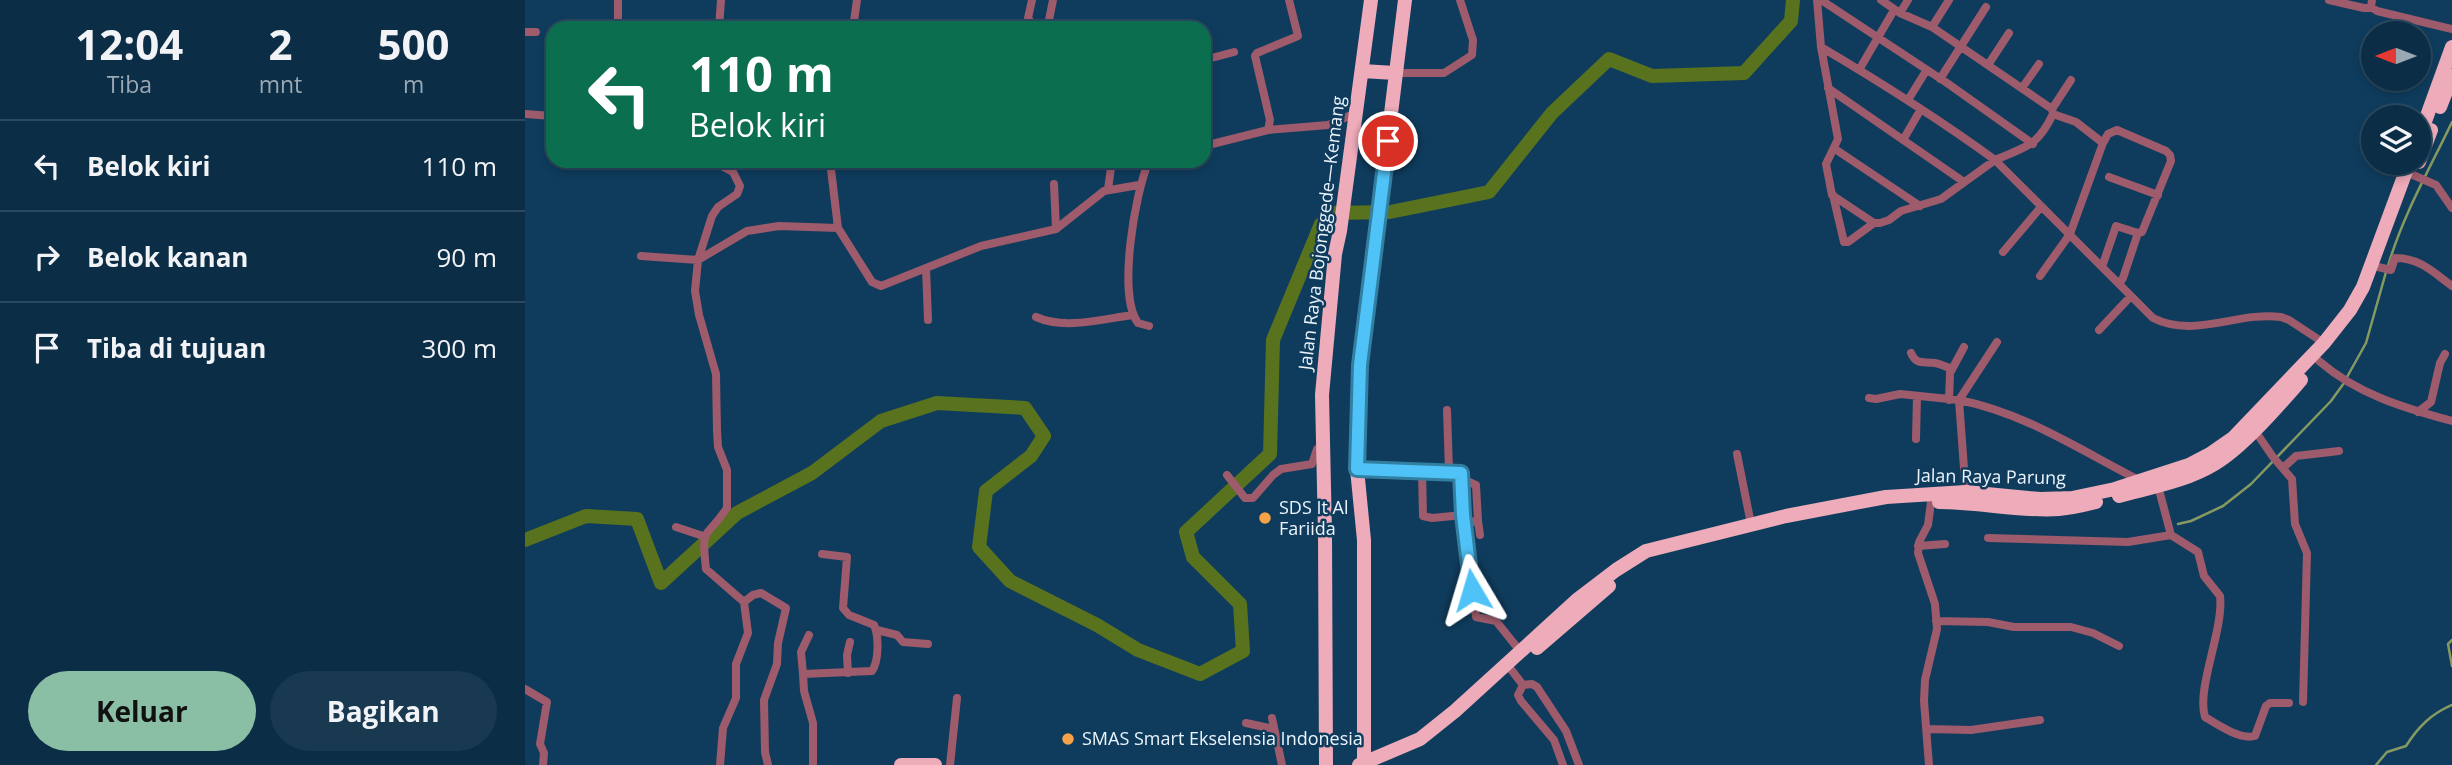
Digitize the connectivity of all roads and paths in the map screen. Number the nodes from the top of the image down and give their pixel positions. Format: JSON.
{"nodes":[{"id":1,"x":618,"y":0,"type":"edge"},
{"id":2,"x":721,"y":0,"type":"edge"},
{"id":3,"x":857,"y":0,"type":"edge"},
{"id":4,"x":1032,"y":0,"type":"edge"},
{"id":5,"x":1053,"y":0,"type":"edge"},
{"id":6,"x":1289,"y":0,"type":"edge"},
{"id":7,"x":1371,"y":0,"type":"edge"},
{"id":8,"x":1405,"y":0,"type":"edge"},
{"id":9,"x":1460,"y":0,"type":"edge"},
{"id":10,"x":1819,"y":0,"type":"edge"},
{"id":11,"x":1881,"y":0,"type":"edge"},
{"id":12,"x":1908,"y":0,"type":"edge"},
{"id":13,"x":1949,"y":0,"type":"edge"},
{"id":14,"x":2329,"y":0,"type":"edge"},
{"id":15,"x":2372,"y":4,"type":"edge"},
{"id":16,"x":1986,"y":7,"type":"dead end"},
{"id":17,"x":1897,"y":12,"type":"junction"},
{"id":18,"x":1049,"y":20,"type":"dead end"},
{"id":19,"x":618,"y":21,"type":"edge"},
{"id":20,"x":720,"y":21,"type":"edge"},
{"id":21,"x":854,"y":21,"type":"edge"},
{"id":22,"x":1030,"y":21,"type":"edge"},
{"id":23,"x":1932,"y":27,"type":"junction"},
{"id":24,"x":2452,"y":29,"type":"edge"},
{"id":25,"x":525,"y":32,"type":"edge"},
{"id":26,"x":536,"y":32,"type":"dead end"},
{"id":27,"x":2009,"y":33,"type":"dead end"},
{"id":28,"x":1878,"y":38,"type":"junction"},
{"id":29,"x":1821,"y":47,"type":"junction"},
{"id":30,"x":1961,"y":47,"type":"junction"},
{"id":31,"x":2452,"y":47,"type":"edge"},
{"id":32,"x":1234,"y":52,"type":"dead end"},
{"id":33,"x":1211,"y":58,"type":"edge"},
{"id":34,"x":2039,"y":64,"type":"dead end"},
{"id":35,"x":1988,"y":65,"type":"junction"},
{"id":36,"x":1859,"y":69,"type":"junction"},
{"id":37,"x":1362,"y":71,"type":"junction"},
{"id":38,"x":1926,"y":71,"type":"junction"},
{"id":39,"x":1395,"y":73,"type":"junction"},
{"id":40,"x":2452,"y":76,"type":"edge"},
{"id":41,"x":1940,"y":79,"type":"junction"},
{"id":42,"x":2071,"y":80,"type":"dead end"},
{"id":43,"x":1828,"y":88,"type":"junction"},
{"id":44,"x":2022,"y":88,"type":"junction"},
{"id":45,"x":1908,"y":100,"type":"junction"},
{"id":46,"x":2435,"y":107,"type":"junction"},
{"id":47,"x":1921,"y":109,"type":"junction"},
{"id":48,"x":2052,"y":112,"type":"junction"},
{"id":49,"x":1356,"y":113,"type":"junction"},
{"id":50,"x":525,"y":114,"type":"edge"},
{"id":51,"x":2431,"y":115,"type":"edge"},
{"id":52,"x":546,"y":116,"type":"edge"},
{"id":53,"x":2431,"y":121,"type":"edge"},
{"id":54,"x":1268,"y":130,"type":"junction"},
{"id":55,"x":1903,"y":139,"type":"junction"},
{"id":56,"x":2103,"y":143,"type":"junction"},
{"id":57,"x":1211,"y":144,"type":"edge"},
{"id":58,"x":2033,"y":144,"type":"junction"},
{"id":59,"x":1835,"y":149,"type":"junction"},
{"id":60,"x":1995,"y":160,"type":"junction"},
{"id":61,"x":726,"y":168,"type":"edge"},
{"id":62,"x":832,"y":168,"type":"edge"},
{"id":63,"x":1111,"y":168,"type":"edge"},
{"id":64,"x":1146,"y":168,"type":"edge"},
{"id":65,"x":2415,"y":175,"type":"edge"},
{"id":66,"x":2415,"y":175,"type":"edge"},
{"id":67,"x":2423,"y":175,"type":"edge"},
{"id":68,"x":2109,"y":177,"type":"dead end"},
{"id":69,"x":1964,"y":182,"type":"junction"},
{"id":70,"x":1054,"y":184,"type":"dead end"},
{"id":71,"x":1139,"y":185,"type":"junction"},
{"id":72,"x":1108,"y":190,"type":"junction"},
{"id":73,"x":1832,"y":195,"type":"junction"},
{"id":74,"x":2158,"y":195,"type":"junction"},
{"id":75,"x":1920,"y":206,"type":"junction"},
{"id":76,"x":2042,"y":207,"type":"junction"},
{"id":77,"x":2452,"y":208,"type":"edge"},
{"id":78,"x":1874,"y":223,"type":"junction"},
{"id":79,"x":838,"y":228,"type":"junction"},
{"id":80,"x":1056,"y":229,"type":"junction"},
{"id":81,"x":2138,"y":233,"type":"junction"},
{"id":82,"x":2070,"y":234,"type":"junction"},
{"id":83,"x":2003,"y":252,"type":"dead end"},
{"id":84,"x":641,"y":256,"type":"dead end"},
{"id":85,"x":698,"y":260,"type":"junction"},
{"id":86,"x":2102,"y":267,"type":"junction"},
{"id":87,"x":926,"y":268,"type":"junction"},
{"id":88,"x":2385,"y":269,"type":"junction"},
{"id":89,"x":2041,"y":276,"type":"dead end"},
{"id":90,"x":2119,"y":285,"type":"junction"},
{"id":91,"x":2452,"y":286,"type":"edge"},
{"id":92,"x":2130,"y":297,"type":"junction"},
{"id":93,"x":1133,"y":315,"type":"junction"},
{"id":94,"x":1036,"y":317,"type":"dead end"},
{"id":95,"x":928,"y":320,"type":"dead end"},
{"id":96,"x":1149,"y":326,"type":"dead end"},
{"id":97,"x":2099,"y":330,"type":"dead end"},
{"id":98,"x":1997,"y":342,"type":"dead end"},
{"id":99,"x":2324,"y":343,"type":"junction"},
{"id":100,"x":1964,"y":347,"type":"dead end"},
{"id":101,"x":1911,"y":352,"type":"dead end"},
{"id":102,"x":2445,"y":354,"type":"dead end"},
{"id":103,"x":2319,"y":361,"type":"junction"},
{"id":104,"x":1952,"y":369,"type":"junction"},
{"id":105,"x":1917,"y":396,"type":"junction"},
{"id":106,"x":1870,"y":398,"type":"dead end"},
{"id":107,"x":1954,"y":400,"type":"junction"},
{"id":108,"x":1447,"y":410,"type":"dead end"},
{"id":109,"x":2418,"y":412,"type":"junction"},
{"id":110,"x":2452,"y":421,"type":"edge"},
{"id":111,"x":2252,"y":426,"type":"junction"},
{"id":112,"x":1916,"y":439,"type":"dead end"},
{"id":113,"x":1322,"y":447,"type":"junction"},
{"id":114,"x":2339,"y":450,"type":"dead end"},
{"id":115,"x":1737,"y":454,"type":"dead end"},
{"id":116,"x":2277,"y":462,"type":"junction"},
{"id":117,"x":1357,"y":469,"type":"junction"},
{"id":118,"x":1422,"y":470,"type":"junction"},
{"id":119,"x":1449,"y":471,"type":"junction"},
{"id":120,"x":1227,"y":475,"type":"dead end"},
{"id":121,"x":1462,"y":479,"type":"junction"},
{"id":122,"x":2139,"y":480,"type":"junction"},
{"id":123,"x":2158,"y":486,"type":"junction"},
{"id":124,"x":1966,"y":497,"type":"junction"},
{"id":125,"x":1931,"y":502,"type":"junction"},
{"id":126,"x":1463,"y":519,"type":"junction"},
{"id":127,"x":1478,"y":521,"type":"junction"},
{"id":128,"x":1751,"y":524,"type":"junction"},
{"id":129,"x":676,"y":527,"type":"dead end"},
{"id":130,"x":1480,"y":535,"type":"dead end"},
{"id":131,"x":2171,"y":535,"type":"junction"},
{"id":132,"x":1988,"y":538,"type":"dead end"},
{"id":133,"x":703,"y":539,"type":"junction"},
{"id":134,"x":1918,"y":544,"type":"junction"},
{"id":135,"x":1945,"y":544,"type":"dead end"},
{"id":136,"x":822,"y":554,"type":"dead end"},
{"id":137,"x":744,"y":602,"type":"junction"},
{"id":138,"x":1936,"y":621,"type":"junction"},
{"id":139,"x":877,"y":630,"type":"junction"},
{"id":140,"x":809,"y":635,"type":"dead end"},
{"id":141,"x":851,"y":642,"type":"dead end"},
{"id":142,"x":928,"y":644,"type":"dead end"},
{"id":143,"x":2119,"y":646,"type":"dead end"},
{"id":144,"x":1520,"y":651,"type":"junction"},
{"id":145,"x":1508,"y":667,"type":"junction"},
{"id":146,"x":848,"y":673,"type":"junction"},
{"id":147,"x":803,"y":674,"type":"junction"},
{"id":148,"x":1521,"y":687,"type":"junction"},
{"id":149,"x":525,"y":689,"type":"edge"},
{"id":150,"x":957,"y":698,"type":"dead end"},
{"id":151,"x":2303,"y":702,"type":"dead end"},
{"id":152,"x":2289,"y":703,"type":"dead end"},
{"id":153,"x":1272,"y":718,"type":"dead end"},
{"id":154,"x":2040,"y":720,"type":"dead end"},
{"id":155,"x":1246,"y":723,"type":"dead end"},
{"id":156,"x":1274,"y":729,"type":"junction"},
{"id":157,"x":1927,"y":729,"type":"junction"},
{"id":158,"x":1566,"y":731,"type":"junction"},
{"id":159,"x":2240,"y":735,"type":"junction"},
{"id":160,"x":1554,"y":740,"type":"junction"},
{"id":161,"x":2239,"y":746,"type":"dead end"},
{"id":162,"x":1362,"y":764,"type":"edge"},
{"id":163,"x":543,"y":765,"type":"edge"},
{"id":164,"x":720,"y":765,"type":"edge"},
{"id":165,"x":768,"y":765,"type":"edge"},
{"id":166,"x":813,"y":765,"type":"edge"},
{"id":167,"x":901,"y":765,"type":"edge"},
{"id":168,"x":935,"y":765,"type":"edge"},
{"id":169,"x":950,"y":765,"type":"edge"},
{"id":170,"x":1282,"y":765,"type":"edge"},
{"id":171,"x":1326,"y":765,"type":"edge"},
{"id":172,"x":1385,"y":765,"type":"edge"},
{"id":173,"x":1563,"y":765,"type":"edge"},
{"id":174,"x":1579,"y":765,"type":"edge"},
{"id":175,"x":1929,"y":765,"type":"edge"}],
"edges":[{"from":1,"to":19,"type":"street"},
{"from":2,"to":20,"type":"street"},
{"from":3,"to":21,"type":"street"},
{"from":4,"to":22,"type":"street"},
{"from":5,"to":18,"type":"street"},
{"from":6,"to":54,"type":"street"},
{"from":7,"to":37,"type":"highway","name":"Jalan Raya Bojonggede—Kemang"},
{"from":8,"to":39,"type":"highway"},
{"from":9,"to":39,"type":"street"},
{"from":10,"to":28,"type":"street"},
{"from":10,"to":29,"type":"street"},
{"from":11,"to":17,"type":"street"},
{"from":12,"to":17,"type":"street"},
{"from":13,"to":23,"type":"street"},
{"from":14,"to":15,"type":"street"},
{"from":15,"to":24,"type":"street"},
{"from":16,"to":30,"type":"street"},
{"from":17,"to":23,"type":"street"},
{"from":17,"to":28,"type":"street"},
{"from":23,"to":30,"type":"street"},
{"from":25,"to":26,"type":"street"},
{"from":27,"to":35,"type":"street"},
{"from":28,"to":36,"type":"street"},
{"from":28,"to":38,"type":"street"},
{"from":29,"to":36,"type":"street"},
{"from":29,"to":43,"type":"street"},
{"from":30,"to":35,"type":"street"},
{"from":30,"to":41,"type":"street"},
{"from":31,"to":46,"type":"highway","name":"Jalan Raya Parung"},
{"from":32,"to":33,"type":"street"},
{"from":34,"to":44,"type":"street"},
{"from":35,"to":44,"type":"street"},
{"from":36,"to":45,"type":"street"},
{"from":37,"to":39,"type":"highway"},
{"from":37,"to":49,"type":"highway","name":"Jalan Raya Bojonggede—Kemang"},
{"from":38,"to":41,"type":"street"},
{"from":38,"to":45,"type":"street"},
{"from":39,"to":117,"type":"highway"},
{"from":40,"to":46,"type":"highway","name":"Jalan Raya Parung"},
{"from":41,"to":58,"type":"street"},
{"from":42,"to":48,"type":"street"},
{"from":43,"to":55,"type":"street"},
{"from":43,"to":59,"type":"street"},
{"from":44,"to":48,"type":"street"},
{"from":45,"to":47,"type":"street"},
{"from":46,"to":51,"type":"highway","name":"Jalan Raya Parung"},
{"from":46,"to":53,"type":"highway","name":"Jalan Raya Parung"},
{"from":47,"to":55,"type":"street"},
{"from":47,"to":60,"type":"street"},
{"from":48,"to":56,"type":"street"},
{"from":48,"to":58,"type":"street"},
{"from":49,"to":54,"type":"street"},
{"from":49,"to":113,"type":"highway","name":"Jalan Raya Bojonggede—Kemang"},
{"from":50,"to":52,"type":"street"},
{"from":54,"to":57,"type":"street"},
{"from":55,"to":69,"type":"street"},
{"from":56,"to":74,"type":"street"},
{"from":56,"to":82,"type":"street"},
{"from":58,"to":60,"type":"street"},
{"from":59,"to":73,"type":"street"},
{"from":59,"to":75,"type":"street"},
{"from":60,"to":69,"type":"street"},
{"from":60,"to":76,"type":"street"},
{"from":61,"to":85,"type":"street"},
{"from":62,"to":79,"type":"street"},
{"from":63,"to":72,"type":"street"},
{"from":64,"to":71,"type":"street"},
{"from":65,"to":88,"type":"highway","name":"Jalan Raya Parung"},
{"from":66,"to":99,"type":"highway","name":"Jalan Raya Parung"},
{"from":67,"to":77,"type":"street"},
{"from":68,"to":74,"type":"street"},
{"from":69,"to":75,"type":"street"},
{"from":70,"to":80,"type":"street"},
{"from":71,"to":72,"type":"street"},
{"from":71,"to":93,"type":"street"},
{"from":72,"to":80,"type":"street"},
{"from":73,"to":78,"type":"street"},
{"from":73,"to":78,"type":"street"},
{"from":74,"to":81,"type":"street"},
{"from":75,"to":78,"type":"street"},
{"from":76,"to":82,"type":"street"},
{"from":76,"to":83,"type":"street"},
{"from":79,"to":85,"type":"street"},
{"from":79,"to":87,"type":"street"},
{"from":80,"to":87,"type":"street"},
{"from":81,"to":86,"type":"street"},
{"from":81,"to":90,"type":"street"},
{"from":82,"to":86,"type":"street"},
{"from":82,"to":89,"type":"street"},
{"from":84,"to":85,"type":"street"},
{"from":85,"to":133,"type":"street"},
{"from":86,"to":90,"type":"street"},
{"from":87,"to":95,"type":"street"},
{"from":88,"to":91,"type":"street"},
{"from":88,"to":103,"type":"highway","name":"Jalan Raya Parung"},
{"from":90,"to":92,"type":"street"},
{"from":92,"to":97,"type":"street"},
{"from":92,"to":99,"type":"street"},
{"from":93,"to":94,"type":"street"},
{"from":93,"to":96,"type":"street"},
{"from":98,"to":107,"type":"street"},
{"from":99,"to":111,"type":"highway","name":"Jalan Raya Parung"},
{"from":100,"to":104,"type":"street"},
{"from":101,"to":104,"type":"street"},
{"from":102,"to":109,"type":"street"},
{"from":103,"to":109,"type":"street"},
{"from":103,"to":111,"type":"highway","name":"Jalan Raya Parung"},
{"from":104,"to":107,"type":"street"},
{"from":105,"to":106,"type":"street"},
{"from":105,"to":107,"type":"street"},
{"from":105,"to":112,"type":"street"},
{"from":107,"to":122,"type":"street"},
{"from":107,"to":124,"type":"street"},
{"from":108,"to":119,"type":"street"},
{"from":109,"to":110,"type":"street"},
{"from":111,"to":116,"type":"street"},
{"from":111,"to":122,"type":"highway","name":"Jalan Raya Parung"},
{"from":111,"to":123,"type":"highway","name":"Jalan Raya Parung"},
{"from":113,"to":120,"type":"street"},
{"from":113,"to":171,"type":"highway","name":"Jalan Raya Bojonggede—Kemang"},
{"from":114,"to":116,"type":"street"},
{"from":115,"to":128,"type":"street"},
{"from":116,"to":151,"type":"street"},
{"from":117,"to":118,"type":"street"},
{"from":117,"to":162,"type":"highway"},
{"from":118,"to":119,"type":"street"},
{"from":118,"to":126,"type":"street"},
{"from":119,"to":121,"type":"street"},
{"from":121,"to":126,"type":"street"},
{"from":121,"to":127,"type":"street"},
{"from":122,"to":124,"type":"highway","name":"Jalan Raya Parung"},
{"from":123,"to":124,"type":"highway","name":"Jalan Raya Parung"},
{"from":123,"to":131,"type":"street"},
{"from":124,"to":125,"type":"highway","name":"Jalan Raya Parung"},
{"from":124,"to":128,"type":"highway","name":"Jalan Raya Parung"},
{"from":125,"to":134,"type":"street"},
{"from":125,"to":145,"type":"highway","name":"Jalan Raya Parung"},
{"from":126,"to":127,"type":"street"},
{"from":126,"to":144,"type":"street"},
{"from":127,"to":130,"type":"street"},
{"from":128,"to":144,"type":"highway","name":"Jalan Raya Parung"},
{"from":129,"to":133,"type":"street"},
{"from":131,"to":132,"type":"street"},
{"from":131,"to":159,"type":"street"},
{"from":133,"to":137,"type":"street"},
{"from":134,"to":135,"type":"street"},
{"from":134,"to":138,"type":"street"},
{"from":136,"to":139,"type":"street"},
{"from":137,"to":164,"type":"street"},
{"from":137,"to":165,"type":"street"},
{"from":138,"to":143,"type":"street"},
{"from":138,"to":157,"type":"street"},
{"from":139,"to":142,"type":"street"},
{"from":139,"to":146,"type":"street"},
{"from":140,"to":147,"type":"street"},
{"from":141,"to":146,"type":"street"},
{"from":144,"to":145,"type":"highway","name":"Jalan Raya Parung"},
{"from":145,"to":148,"type":"street"},
{"from":145,"to":162,"type":"highway","name":"Jalan Raya Parung"},
{"from":145,"to":172,"type":"highway","name":"Jalan Raya Parung"},
{"from":146,"to":147,"type":"street"},
{"from":147,"to":166,"type":"street"},
{"from":148,"to":158,"type":"street"},
{"from":148,"to":160,"type":"street"},
{"from":149,"to":163,"type":"street"},
{"from":150,"to":169,"type":"street"},
{"from":152,"to":159,"type":"street"},
{"from":153,"to":156,"type":"street"},
{"from":154,"to":157,"type":"street"},
{"from":155,"to":156,"type":"street"},
{"from":156,"to":170,"type":"street"},
{"from":157,"to":175,"type":"street"},
{"from":158,"to":160,"type":"street"},
{"from":158,"to":174,"type":"street"},
{"from":159,"to":161,"type":"street"},
{"from":160,"to":173,"type":"street"},
{"from":167,"to":168,"type":"highway"}]}
